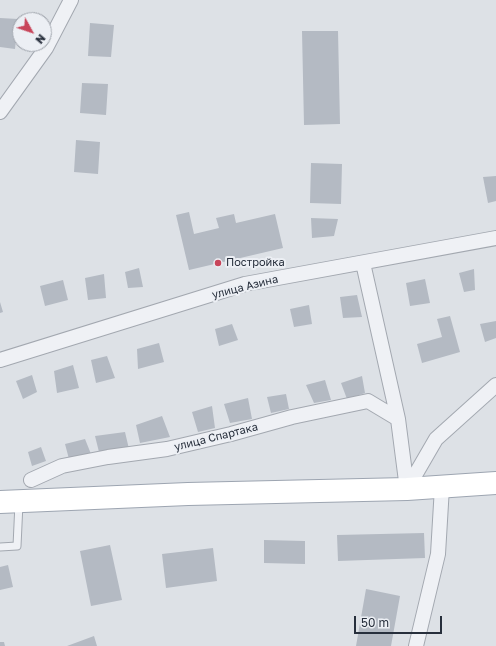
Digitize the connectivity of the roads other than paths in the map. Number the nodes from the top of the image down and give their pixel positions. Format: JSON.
{"nodes":[{"id":1,"x":71,"y":0,"type":"edge"},
{"id":2,"x":0,"y":112,"type":"edge"},
{"id":3,"x":496,"y":238,"type":"edge"},
{"id":4,"x":363,"y":263,"type":"junction"},
{"id":5,"x":0,"y":360,"type":"edge"},
{"id":6,"x":496,"y":385,"type":"edge"},
{"id":7,"x":398,"y":419,"type":"junction"},
{"id":8,"x":31,"y":480,"type":"dead end"},
{"id":9,"x":496,"y":483,"type":"edge"},
{"id":10,"x":442,"y":488,"type":"junction"},
{"id":11,"x":407,"y":489,"type":"junction"},
{"id":12,"x":9,"y":502,"type":"edge"},
{"id":13,"x":0,"y":547,"type":"edge"},
{"id":14,"x":416,"y":646,"type":"edge"}],
"edges":[{"from":1,"to":2,"type":"street"},
{"from":3,"to":4,"type":"street","name":"улица Азина"},
{"from":4,"to":5,"type":"street","name":"улица Азина"},
{"from":4,"to":7,"type":"street"},
{"from":6,"to":11,"type":"street"},
{"from":7,"to":8,"type":"street","name":"улица Спартака"},
{"from":7,"to":11,"type":"street"},
{"from":9,"to":10,"type":"main road"},
{"from":10,"to":11,"type":"main road"},
{"from":10,"to":14,"type":"street"},
{"from":11,"to":12,"type":"main road"},
{"from":12,"to":13,"type":"lane"}]}
